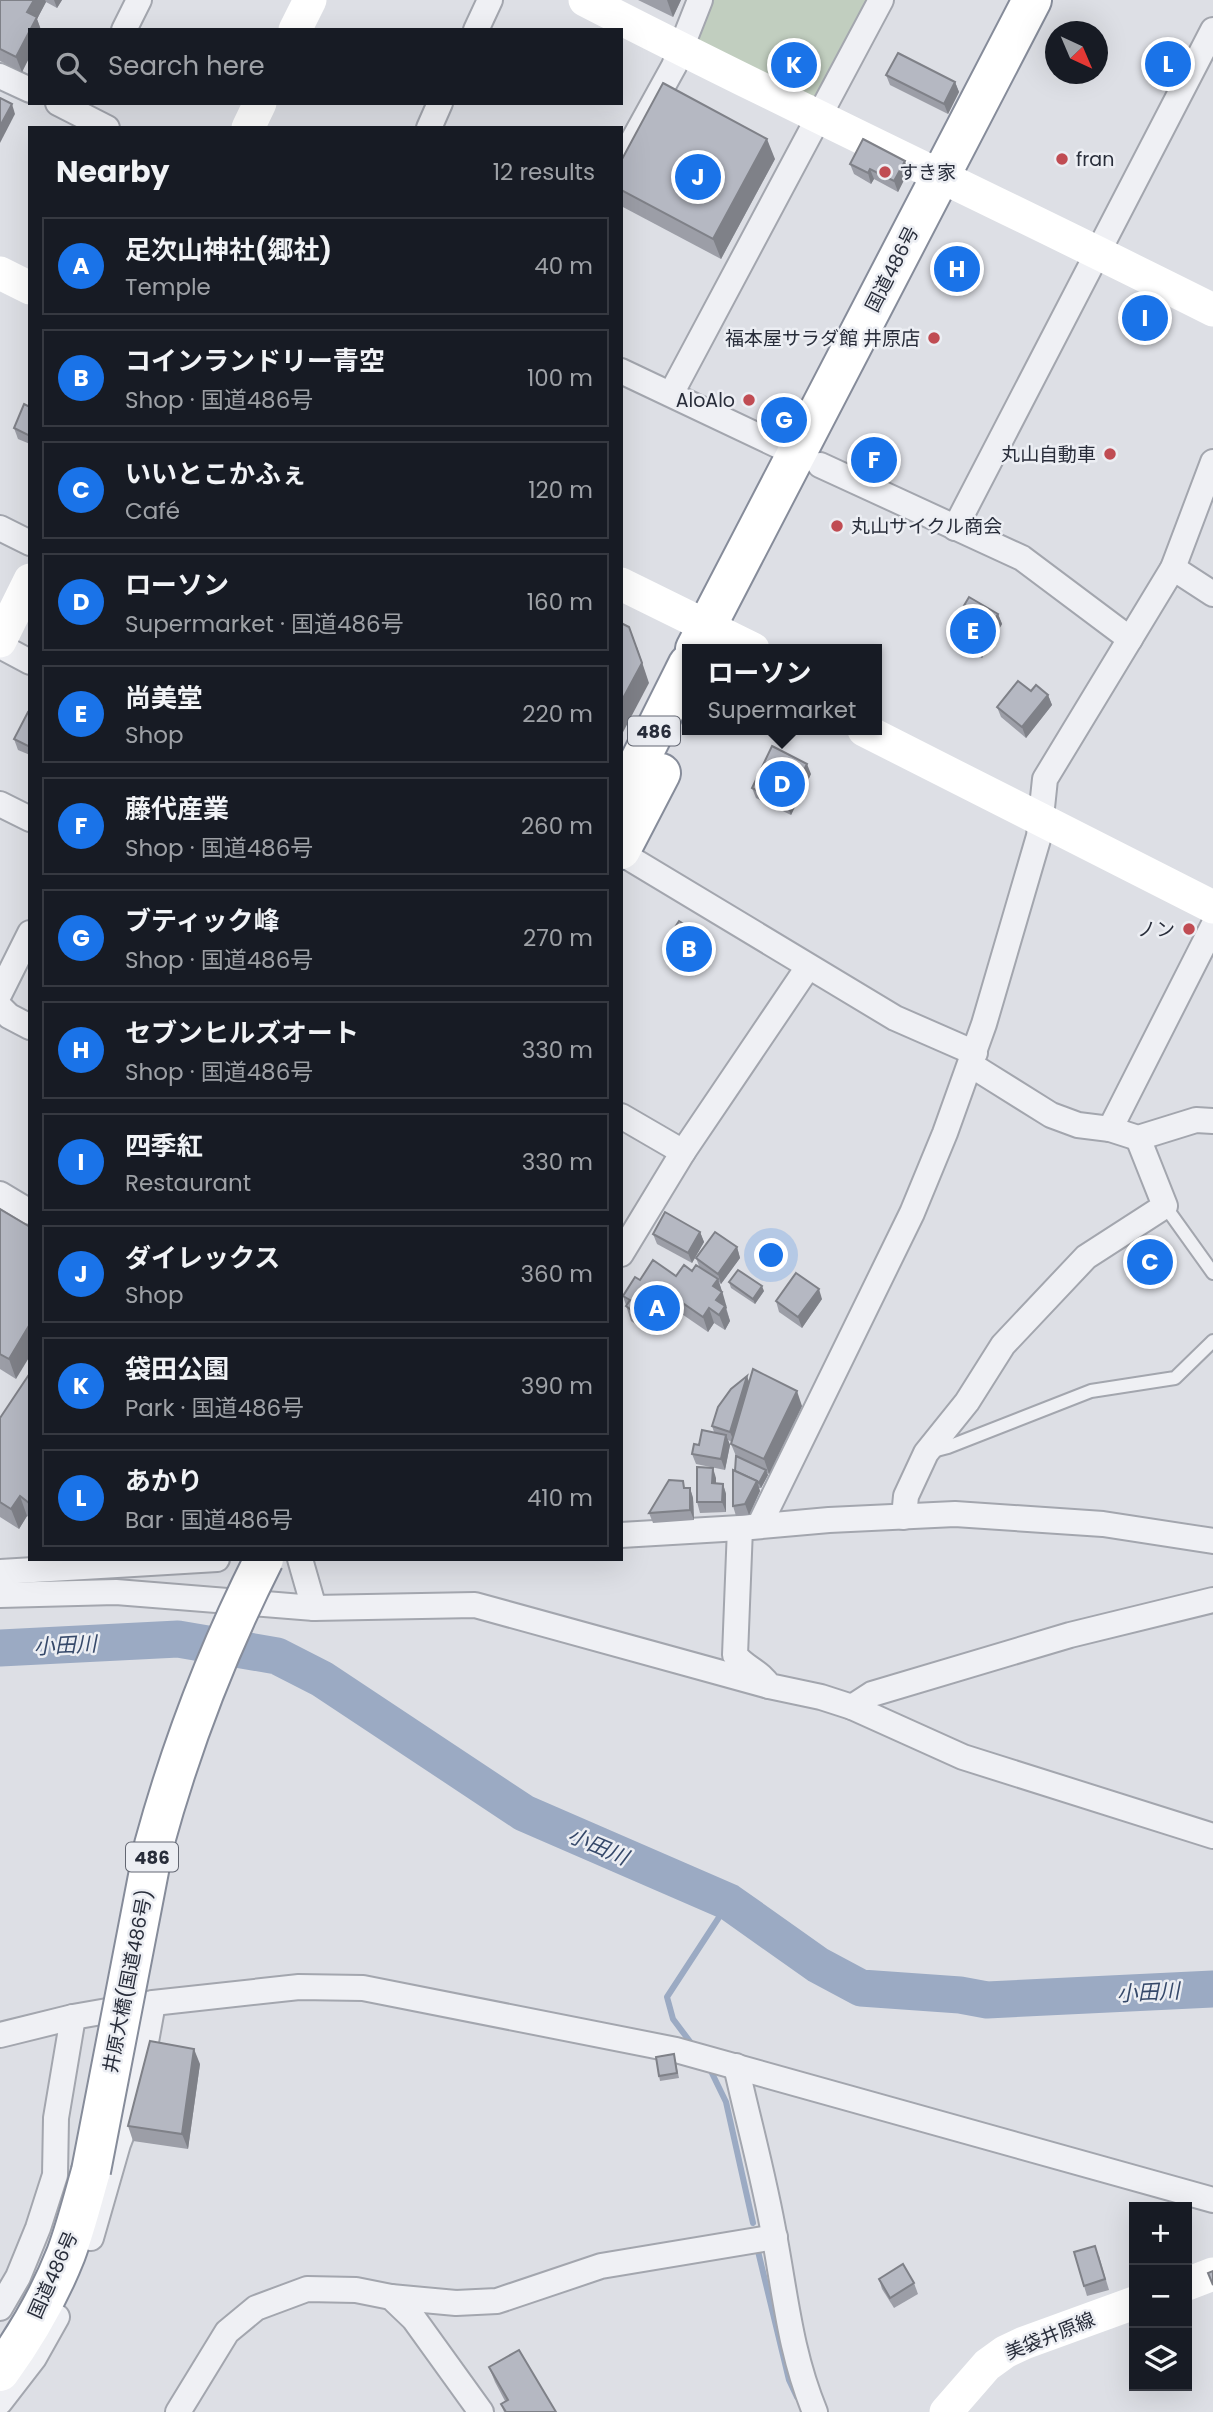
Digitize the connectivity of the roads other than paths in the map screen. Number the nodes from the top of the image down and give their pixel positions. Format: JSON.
{"nodes":[{"id":1,"x":139,"y":0,"type":"edge"},
{"id":2,"x":310,"y":0,"type":"edge"},
{"id":3,"x":490,"y":0,"type":"edge"},
{"id":4,"x":585,"y":0,"type":"edge"},
{"id":5,"x":700,"y":0,"type":"edge"},
{"id":6,"x":881,"y":0,"type":"edge"},
{"id":7,"x":1032,"y":0,"type":"edge"},
{"id":8,"x":1059,"y":0,"type":"edge"},
{"id":9,"x":125,"y":28,"type":"edge"},
{"id":10,"x":296,"y":28,"type":"edge"},
{"id":11,"x":476,"y":28,"type":"edge"},
{"id":12,"x":1213,"y":30,"type":"edge"},
{"id":13,"x":680,"y":49,"type":"junction"},
{"id":14,"x":0,"y":76,"type":"edge"},
{"id":15,"x":28,"y":89,"type":"edge"},
{"id":16,"x":67,"y":105,"type":"edge"},
{"id":17,"x":259,"y":105,"type":"edge"},
{"id":18,"x":439,"y":105,"type":"edge"},
{"id":19,"x":85,"y":109,"type":"edge"},
{"id":20,"x":818,"y":118,"type":"junction"},
{"id":21,"x":105,"y":126,"type":"edge"},
{"id":22,"x":249,"y":126,"type":"edge"},
{"id":23,"x":430,"y":126,"type":"edge"},
{"id":24,"x":623,"y":158,"type":"edge"},
{"id":25,"x":952,"y":181,"type":"junction"},
{"id":26,"x":1097,"y":252,"type":"junction"},
{"id":27,"x":0,"y":273,"type":"edge"},
{"id":28,"x":28,"y":287,"type":"edge"},
{"id":29,"x":0,"y":295,"type":"edge"},
{"id":30,"x":28,"y":309,"type":"edge"},
{"id":31,"x":1213,"y":310,"type":"edge"},
{"id":32,"x":623,"y":373,"type":"edge"},
{"id":33,"x":671,"y":394,"type":"junction"},
{"id":34,"x":808,"y":459,"type":"junction"},
{"id":35,"x":1213,"y":463,"type":"edge"},
{"id":36,"x":955,"y":527,"type":"junction"},
{"id":37,"x":0,"y":528,"type":"edge"},
{"id":38,"x":28,"y":542,"type":"edge"},
{"id":39,"x":1173,"y":568,"type":"junction"},
{"id":40,"x":28,"y":584,"type":"edge"},
{"id":41,"x":623,"y":585,"type":"edge"},
{"id":42,"x":1213,"y":594,"type":"edge"},
{"id":43,"x":623,"y":608,"type":"edge"},
{"id":44,"x":1130,"y":639,"type":"junction"},
{"id":45,"x":0,"y":643,"type":"edge"},
{"id":46,"x":706,"y":644,"type":"edge"},
{"id":47,"x":708,"y":644,"type":"edge"},
{"id":48,"x":712,"y":644,"type":"edge"},
{"id":49,"x":28,"y":661,"type":"edge"},
{"id":50,"x":682,"y":695,"type":"edge"},
{"id":51,"x":882,"y":715,"type":"edge"},
{"id":52,"x":682,"y":730,"type":"edge"},
{"id":53,"x":875,"y":735,"type":"edge"},
{"id":54,"x":623,"y":795,"type":"edge"},
{"id":55,"x":0,"y":804,"type":"edge"},
{"id":56,"x":1042,"y":809,"type":"junction"},
{"id":57,"x":28,"y":818,"type":"edge"},
{"id":58,"x":623,"y":848,"type":"edge"},
{"id":59,"x":623,"y":853,"type":"edge"},
{"id":60,"x":1213,"y":881,"type":"edge"},
{"id":61,"x":1213,"y":907,"type":"edge"},
{"id":62,"x":1213,"y":926,"type":"edge"},
{"id":63,"x":28,"y":937,"type":"edge"},
{"id":64,"x":808,"y":967,"type":"junction"},
{"id":65,"x":0,"y":993,"type":"edge"},
{"id":66,"x":0,"y":1007,"type":"edge"},
{"id":67,"x":28,"y":1026,"type":"edge"},
{"id":68,"x":973,"y":1059,"type":"junction"},
{"id":69,"x":623,"y":1117,"type":"edge"},
{"id":70,"x":1213,"y":1121,"type":"edge"},
{"id":71,"x":1110,"y":1129,"type":"junction"},
{"id":72,"x":1138,"y":1138,"type":"junction"},
{"id":73,"x":683,"y":1152,"type":"junction"},
{"id":74,"x":0,"y":1194,"type":"edge"},
{"id":75,"x":1165,"y":1206,"type":"junction"},
{"id":76,"x":28,"y":1211,"type":"edge"},
{"id":77,"x":623,"y":1251,"type":"edge"},
{"id":78,"x":1213,"y":1273,"type":"edge"},
{"id":79,"x":1213,"y":1341,"type":"edge"},
{"id":80,"x":926,"y":1453,"type":"junction"},
{"id":81,"x":904,"y":1517,"type":"junction"},
{"id":82,"x":749,"y":1527,"type":"junction"},
{"id":83,"x":623,"y":1535,"type":"edge"},
{"id":84,"x":1213,"y":1541,"type":"edge"},
{"id":85,"x":188,"y":1561,"type":"edge"},
{"id":86,"x":243,"y":1561,"type":"edge"},
{"id":87,"x":263,"y":1561,"type":"edge"},
{"id":88,"x":301,"y":1561,"type":"edge"},
{"id":89,"x":158,"y":1563,"type":"junction"},
{"id":90,"x":0,"y":1573,"type":"edge"},
{"id":91,"x":96,"y":1591,"type":"junction"},
{"id":92,"x":0,"y":1595,"type":"edge"},
{"id":93,"x":1213,"y":1600,"type":"edge"},
{"id":94,"x":314,"y":1608,"type":"junction"},
{"id":95,"x":769,"y":1686,"type":"junction"},
{"id":96,"x":852,"y":1707,"type":"junction"},
{"id":97,"x":1213,"y":1836,"type":"edge"},
{"id":98,"x":153,"y":2003,"type":"junction"},
{"id":99,"x":73,"y":2017,"type":"junction"},
{"id":100,"x":0,"y":2035,"type":"edge"},
{"id":101,"x":732,"y":2065,"type":"junction"},
{"id":102,"x":82,"y":2170,"type":"junction"},
{"id":103,"x":1213,"y":2200,"type":"edge"},
{"id":104,"x":775,"y":2237,"type":"junction"},
{"id":105,"x":1213,"y":2274,"type":"edge"},
{"id":106,"x":1192,"y":2282,"type":"edge"},
{"id":107,"x":391,"y":2297,"type":"junction"},
{"id":108,"x":1129,"y":2305,"type":"edge"},
{"id":109,"x":0,"y":2308,"type":"edge"},
{"id":110,"x":0,"y":2340,"type":"edge"},
{"id":111,"x":0,"y":2372,"type":"edge"},
{"id":112,"x":0,"y":2402,"type":"edge"},
{"id":113,"x":178,"y":2412,"type":"edge"},
{"id":114,"x":481,"y":2412,"type":"edge"},
{"id":115,"x":815,"y":2412,"type":"edge"},
{"id":116,"x":946,"y":2412,"type":"edge"}],
"edges":[{"from":1,"to":9,"type":"street"},
{"from":2,"to":10,"type":"street"},
{"from":3,"to":11,"type":"street"},
{"from":4,"to":13,"type":"street"},
{"from":5,"to":13,"type":"street"},
{"from":6,"to":20,"type":"street"},
{"from":7,"to":25,"type":"highway","name":"国道486号","number":"486"},
{"from":8,"to":25,"type":"highway","name":"国道486号","number":"486"},
{"from":12,"to":26,"type":"street"},
{"from":13,"to":20,"type":"street"},
{"from":13,"to":24,"type":"street"},
{"from":14,"to":15,"type":"street"},
{"from":16,"to":19,"type":"street"},
{"from":17,"to":22,"type":"street"},
{"from":18,"to":23,"type":"street"},
{"from":19,"to":21,"type":"street"},
{"from":20,"to":25,"type":"street"},
{"from":20,"to":33,"type":"street"},
{"from":25,"to":26,"type":"street"},
{"from":25,"to":34,"type":"highway","name":"国道486号","number":"486"},
{"from":26,"to":31,"type":"street"},
{"from":26,"to":36,"type":"street"},
{"from":27,"to":28,"type":"street"},
{"from":29,"to":30,"type":"street"},
{"from":32,"to":33,"type":"street"},
{"from":33,"to":34,"type":"street"},
{"from":34,"to":36,"type":"street"},
{"from":34,"to":48,"type":"highway","name":"国道486号","number":"486"},
{"from":35,"to":39,"type":"street"},
{"from":36,"to":44,"type":"street"},
{"from":37,"to":38,"type":"street"},
{"from":39,"to":42,"type":"street"},
{"from":39,"to":44,"type":"street"},
{"from":40,"to":45,"type":"street"},
{"from":41,"to":47,"type":"street"},
{"from":43,"to":46,"type":"street"},
{"from":44,"to":56,"type":"street"},
{"from":45,"to":49,"type":"street"},
{"from":50,"to":54,"type":"highway","name":"国道486号","number":"486"},
{"from":51,"to":56,"type":"street"},
{"from":52,"to":58,"type":"highway","number":"486"},
{"from":53,"to":56,"type":"street"},
{"from":55,"to":57,"type":"street"},
{"from":56,"to":60,"type":"street"},
{"from":56,"to":61,"type":"street"},
{"from":56,"to":68,"type":"street"},
{"from":59,"to":64,"type":"street"},
{"from":62,"to":71,"type":"street"},
{"from":63,"to":65,"type":"street"},
{"from":64,"to":68,"type":"street"},
{"from":64,"to":73,"type":"street"},
{"from":66,"to":67,"type":"street"},
{"from":68,"to":71,"type":"street"},
{"from":68,"to":82,"type":"street"},
{"from":69,"to":73,"type":"street"},
{"from":70,"to":72,"type":"street"},
{"from":71,"to":72,"type":"street"},
{"from":72,"to":75,"type":"street"},
{"from":73,"to":77,"type":"street"},
{"from":74,"to":76,"type":"street"},
{"from":75,"to":78,"type":"lane"},
{"from":75,"to":80,"type":"street"},
{"from":79,"to":80,"type":"lane"},
{"from":80,"to":81,"type":"street"},
{"from":81,"to":82,"type":"street"},
{"from":81,"to":84,"type":"street"},
{"from":82,"to":83,"type":"street"},
{"from":82,"to":95,"type":"street"},
{"from":85,"to":89,"type":"street"},
{"from":86,"to":102,"type":"highway","name":"井原大橋(国道486号)","number":"486"},
{"from":87,"to":102,"type":"highway","name":"井原大橋(国道486号)","number":"486","bridge":true},
{"from":88,"to":94,"type":"street"},
{"from":89,"to":90,"type":"street"},
{"from":89,"to":91,"type":"street"},
{"from":91,"to":92,"type":"street"},
{"from":91,"to":94,"type":"street"},
{"from":93,"to":96,"type":"street"},
{"from":94,"to":95,"type":"street"},
{"from":95,"to":96,"type":"street"},
{"from":96,"to":97,"type":"street"},
{"from":98,"to":99,"type":"street"},
{"from":98,"to":101,"type":"street"},
{"from":98,"to":112,"type":"street"},
{"from":99,"to":100,"type":"street"},
{"from":99,"to":109,"type":"street"},
{"from":101,"to":103,"type":"street"},
{"from":101,"to":104,"type":"street"},
{"from":102,"to":110,"type":"highway","name":"国道486号","number":"486"},
{"from":102,"to":111,"type":"highway","name":"国道486号","number":"486"},
{"from":104,"to":107,"type":"street"},
{"from":104,"to":115,"type":"street"},
{"from":105,"to":106,"type":"street"},
{"from":107,"to":113,"type":"street"},
{"from":107,"to":114,"type":"street"},
{"from":108,"to":116,"type":"street","name":"美袋井原線"}]}
